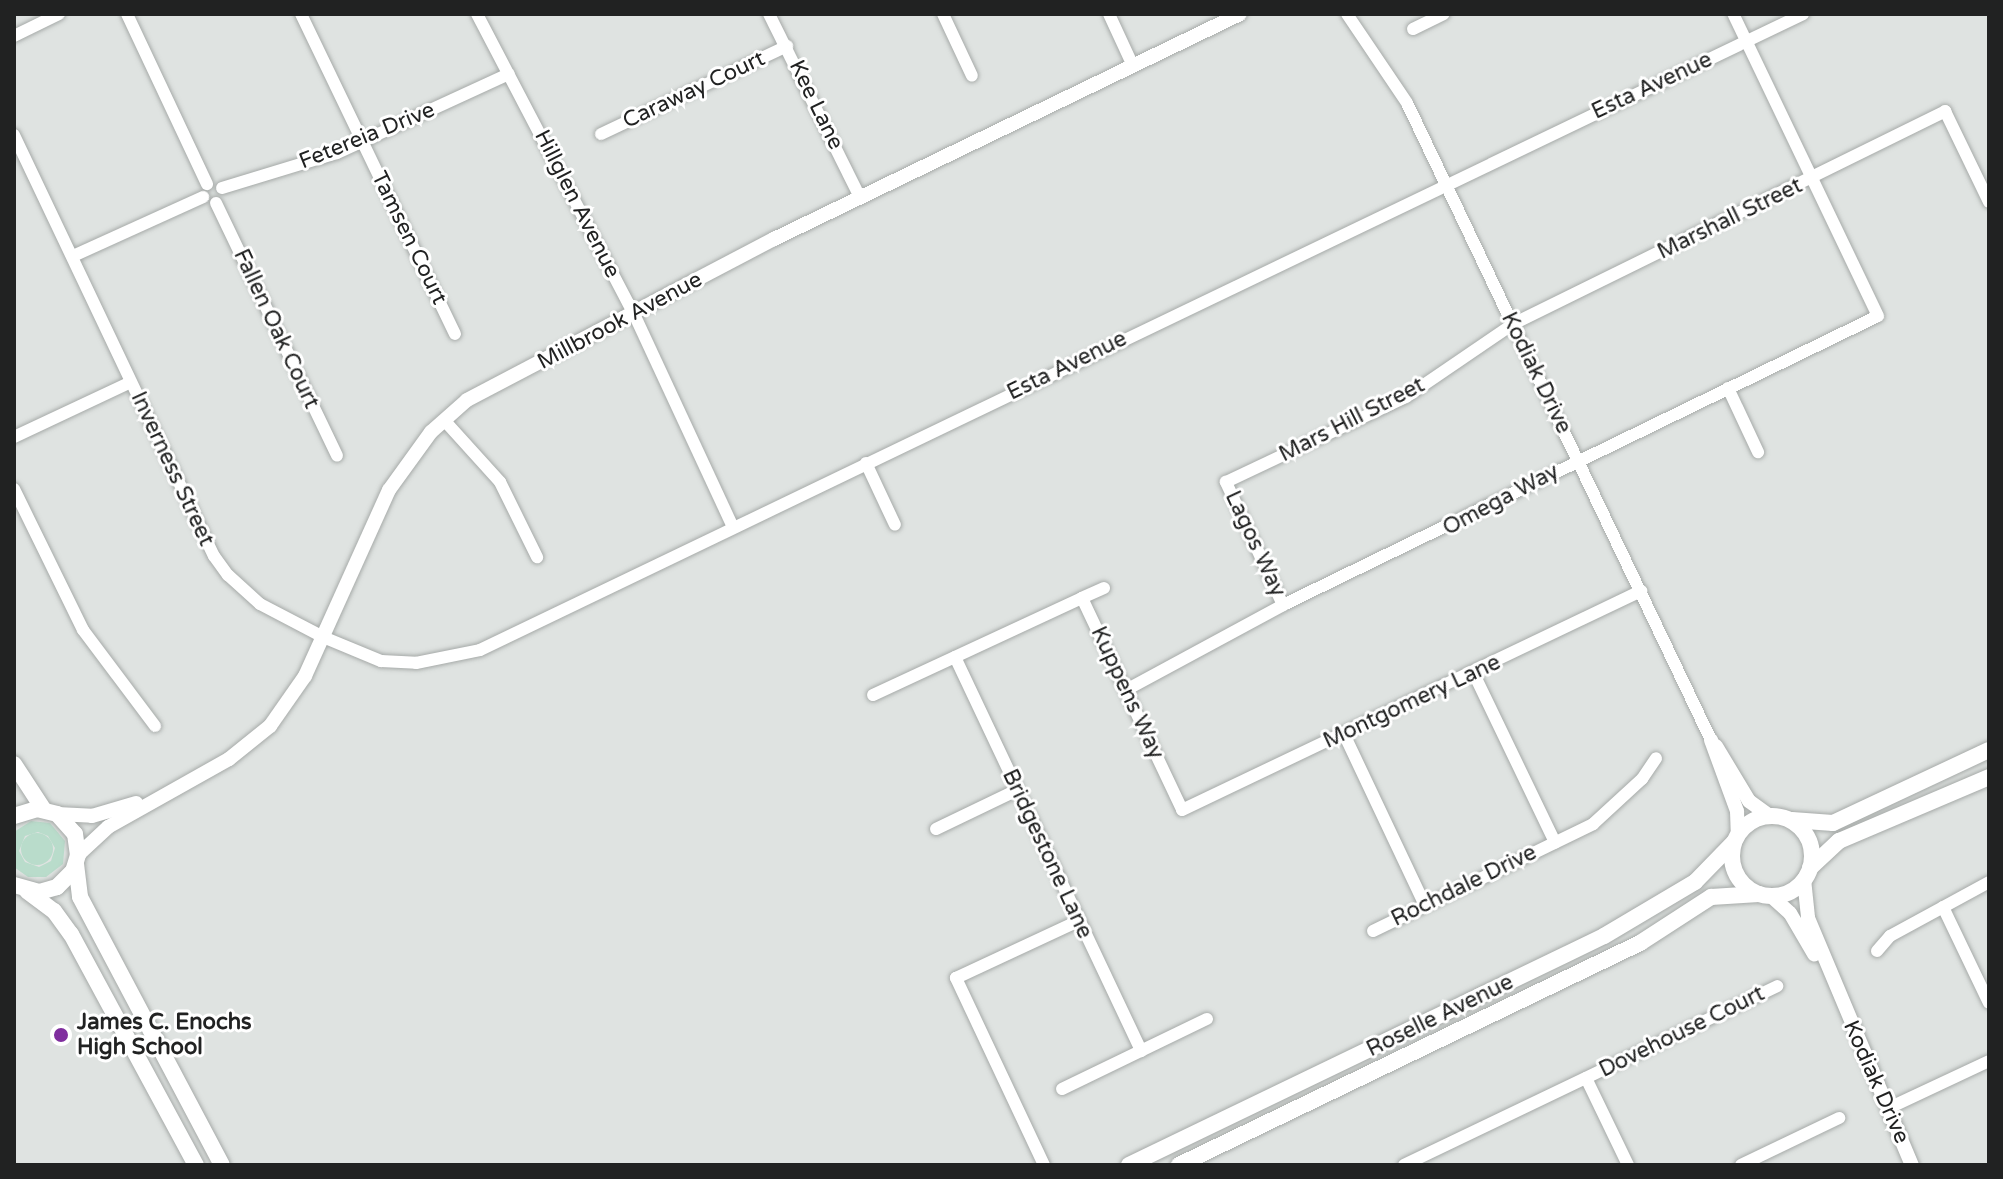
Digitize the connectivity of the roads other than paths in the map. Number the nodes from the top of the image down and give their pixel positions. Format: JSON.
{"nodes":[{"id":1,"x":59,"y":14,"type":"edge"},
{"id":2,"x":127,"y":14,"type":"edge"},
{"id":3,"x":301,"y":14,"type":"edge"},
{"id":4,"x":477,"y":14,"type":"edge"},
{"id":5,"x":769,"y":14,"type":"edge"},
{"id":6,"x":943,"y":14,"type":"edge"},
{"id":7,"x":1109,"y":14,"type":"edge"},
{"id":8,"x":1240,"y":14,"type":"edge"},
{"id":9,"x":1347,"y":14,"type":"edge"},
{"id":10,"x":1444,"y":14,"type":"edge"},
{"id":11,"x":1733,"y":14,"type":"edge"},
{"id":12,"x":1803,"y":14,"type":"edge"},
{"id":13,"x":1413,"y":29,"type":"dead end"},
{"id":14,"x":14,"y":36,"type":"edge"},
{"id":15,"x":1746,"y":41,"type":"junction"},
{"id":16,"x":787,"y":46,"type":"junction"},
{"id":17,"x":1133,"y":66,"type":"junction"},
{"id":18,"x":509,"y":74,"type":"junction"},
{"id":19,"x":972,"y":76,"type":"dead end"},
{"id":20,"x":601,"y":134,"type":"dead end"},
{"id":21,"x":14,"y":135,"type":"edge"},
{"id":22,"x":363,"y":142,"type":"junction"},
{"id":23,"x":1812,"y":179,"type":"junction"},
{"id":24,"x":1446,"y":183,"type":"junction"},
{"id":25,"x":222,"y":188,"type":"junction"},
{"id":26,"x":205,"y":190,"type":"junction"},
{"id":27,"x":860,"y":197,"type":"junction"},
{"id":28,"x":1989,"y":202,"type":"edge"},
{"id":29,"x":216,"y":203,"type":"junction"},
{"id":30,"x":73,"y":256,"type":"junction"},
{"id":31,"x":634,"y":314,"type":"junction"},
{"id":32,"x":1513,"y":324,"type":"junction"},
{"id":33,"x":455,"y":334,"type":"dead end"},
{"id":34,"x":131,"y":382,"type":"junction"},
{"id":35,"x":1728,"y":388,"type":"junction"},
{"id":36,"x":444,"y":420,"type":"junction"},
{"id":37,"x":14,"y":437,"type":"edge"},
{"id":38,"x":1758,"y":452,"type":"dead end"},
{"id":39,"x":337,"y":456,"type":"dead end"},
{"id":40,"x":1578,"y":459,"type":"junction"},
{"id":41,"x":866,"y":463,"type":"junction"},
{"id":42,"x":1226,"y":482,"type":"joint"},
{"id":43,"x":14,"y":489,"type":"edge"},
{"id":44,"x":895,"y":525,"type":"dead end"},
{"id":45,"x":733,"y":527,"type":"junction"},
{"id":46,"x":537,"y":557,"type":"dead end"},
{"id":47,"x":1104,"y":588,"type":"dead end"},
{"id":48,"x":1641,"y":591,"type":"junction"},
{"id":49,"x":1082,"y":598,"type":"junction"},
{"id":50,"x":1283,"y":605,"type":"junction"},
{"id":51,"x":323,"y":637,"type":"junction"},
{"id":52,"x":955,"y":657,"type":"junction"},
{"id":53,"x":1474,"y":674,"type":"junction"},
{"id":54,"x":1126,"y":690,"type":"junction"},
{"id":55,"x":873,"y":695,"type":"dead end"},
{"id":56,"x":155,"y":726,"type":"dead end"},
{"id":57,"x":1344,"y":734,"type":"junction"},
{"id":58,"x":1711,"y":740,"type":"junction"},
{"id":59,"x":1989,"y":750,"type":"edge"},
{"id":60,"x":1656,"y":758,"type":"dead end"},
{"id":61,"x":14,"y":764,"type":"edge"},
{"id":62,"x":1989,"y":777,"type":"edge"},
{"id":63,"x":1017,"y":790,"type":"junction"},
{"id":64,"x":156,"y":797,"type":"junction"},
{"id":65,"x":1182,"y":810,"type":"joint"},
{"id":66,"x":50,"y":812,"type":"junction"},
{"id":67,"x":14,"y":816,"type":"edge"},
{"id":68,"x":1770,"y":816,"type":"junction"},
{"id":69,"x":1788,"y":820,"type":"junction"},
{"id":70,"x":936,"y":829,"type":"dead end"},
{"id":71,"x":1736,"y":838,"type":"junction"},
{"id":72,"x":1555,"y":842,"type":"junction"},
{"id":73,"x":77,"y":860,"type":"junction"},
{"id":74,"x":1807,"y":874,"type":"junction"},
{"id":75,"x":1989,"y":882,"type":"edge"},
{"id":76,"x":20,"y":888,"type":"edge"},
{"id":77,"x":1765,"y":895,"type":"junction"},
{"id":78,"x":1425,"y":905,"type":"junction"},
{"id":79,"x":1943,"y":907,"type":"junction"},
{"id":80,"x":1078,"y":921,"type":"junction"},
{"id":81,"x":1373,"y":931,"type":"dead end"},
{"id":82,"x":1877,"y":951,"type":"dead end"},
{"id":83,"x":1777,"y":986,"type":"dead end"},
{"id":84,"x":1839,"y":1000,"type":"junction"},
{"id":85,"x":1989,"y":1003,"type":"edge"},
{"id":86,"x":1207,"y":1019,"type":"dead end"},
{"id":87,"x":1141,"y":1051,"type":"junction"},
{"id":88,"x":1989,"y":1061,"type":"edge"},
{"id":89,"x":1586,"y":1078,"type":"junction"},
{"id":90,"x":1062,"y":1089,"type":"dead end"},
{"id":91,"x":1891,"y":1107,"type":"junction"},
{"id":92,"x":1839,"y":1118,"type":"dead end"},
{"id":93,"x":1166,"y":1147,"type":"junction"},
{"id":94,"x":196,"y":1165,"type":"edge"},
{"id":95,"x":222,"y":1165,"type":"edge"},
{"id":96,"x":1044,"y":1165,"type":"edge"},
{"id":97,"x":1129,"y":1165,"type":"edge"},
{"id":98,"x":1147,"y":1165,"type":"edge"},
{"id":99,"x":1179,"y":1165,"type":"edge"},
{"id":100,"x":1404,"y":1165,"type":"edge"},
{"id":101,"x":1628,"y":1165,"type":"edge"},
{"id":102,"x":1741,"y":1165,"type":"edge"},
{"id":103,"x":1912,"y":1165,"type":"edge"}],
"edges":[{"from":1,"to":14,"type":"street"},
{"from":2,"to":26,"type":"street"},
{"from":3,"to":22,"type":"street","name":"Tamsen Court"},
{"from":4,"to":18,"type":"street","name":"Hillglen Avenue"},
{"from":5,"to":16,"type":"street","name":"Kee Lane"},
{"from":6,"to":19,"type":"street"},
{"from":7,"to":17,"type":"street"},
{"from":8,"to":17,"type":"street","name":"Millbrook Avenue"},
{"from":9,"to":24,"type":"street","name":"Kodiak Drive"},
{"from":10,"to":13,"type":"street"},
{"from":11,"to":15,"type":"street"},
{"from":12,"to":15,"type":"street","name":"Esta Avenue"},
{"from":15,"to":23,"type":"street"},
{"from":15,"to":24,"type":"street","name":"Esta Avenue"},
{"from":16,"to":20,"type":"street","name":"Caraway Court"},
{"from":16,"to":27,"type":"street","name":"Kee Lane"},
{"from":17,"to":27,"type":"street","name":"Millbrook Avenue"},
{"from":18,"to":22,"type":"street","name":"Fetereia Drive"},
{"from":18,"to":31,"type":"street","name":"Hillglen Avenue"},
{"from":21,"to":30,"type":"street","name":"Inverness Street"},
{"from":22,"to":25,"type":"street","name":"Fetereia Drive"},
{"from":22,"to":33,"type":"street","name":"Tamsen Court"},
{"from":23,"to":28,"type":"street","name":"Marshall Street"},
{"from":23,"to":32,"type":"street","name":"Marshall Street"},
{"from":23,"to":35,"type":"street","name":"Omega Way"},
{"from":24,"to":32,"type":"street","name":"Kodiak Drive"},
{"from":24,"to":41,"type":"street","name":"Esta Avenue"},
{"from":25,"to":26,"type":"street"},
{"from":25,"to":29,"type":"street"},
{"from":26,"to":29,"type":"street"},
{"from":26,"to":30,"type":"street"},
{"from":27,"to":31,"type":"street","name":"Millbrook Avenue"},
{"from":29,"to":39,"type":"street","name":"Fallen Oak Court"},
{"from":30,"to":34,"type":"street","name":"Inverness Street"},
{"from":31,"to":36,"type":"street","name":"Millbrook Avenue"},
{"from":31,"to":45,"type":"street","name":"Hillglen Avenue"},
{"from":32,"to":40,"type":"street","name":"Kodiak Drive"},
{"from":32,"to":42,"type":"street","name":"Mars Hill Street"},
{"from":34,"to":37,"type":"street"},
{"from":34,"to":51,"type":"street","name":"Inverness Street"},
{"from":35,"to":38,"type":"street"},
{"from":35,"to":40,"type":"street","name":"Omega Way"},
{"from":36,"to":46,"type":"street"},
{"from":36,"to":51,"type":"street","name":"Millbrook Avenue"},
{"from":40,"to":48,"type":"street","name":"Kodiak Drive"},
{"from":40,"to":50,"type":"street","name":"Omega Way"},
{"from":41,"to":44,"type":"street"},
{"from":41,"to":45,"type":"street","name":"Esta Avenue"},
{"from":42,"to":50,"type":"street","name":"Lagos Way"},
{"from":43,"to":56,"type":"street"},
{"from":45,"to":51,"type":"street","name":"Esta Avenue"},
{"from":47,"to":49,"type":"street"},
{"from":48,"to":53,"type":"street","name":"Montgomery Lane"},
{"from":48,"to":58,"type":"street","name":"Kodiak Drive"},
{"from":49,"to":52,"type":"street"},
{"from":49,"to":54,"type":"street","name":"Kuppens Way"},
{"from":50,"to":54,"type":"street","name":"Omega Way"},
{"from":51,"to":64,"type":"street","name":"Millbrook Avenue"},
{"from":52,"to":55,"type":"street"},
{"from":52,"to":63,"type":"street","name":"Bridgestone Lane"},
{"from":53,"to":57,"type":"street","name":"Montgomery Lane"},
{"from":53,"to":72,"type":"street"},
{"from":54,"to":65,"type":"street","name":"Kuppens Way"},
{"from":57,"to":65,"type":"street","name":"Montgomery Lane"},
{"from":57,"to":78,"type":"street"},
{"from":58,"to":68,"type":"street","name":"Kodiak Drive"},
{"from":58,"to":71,"type":"street","name":"Kodiak Drive"},
{"from":59,"to":69,"type":"main road"},
{"from":60,"to":72,"type":"street","name":"Rochdale Drive"},
{"from":61,"to":66,"type":"main road"},
{"from":62,"to":74,"type":"main road"},
{"from":63,"to":70,"type":"street"},
{"from":63,"to":80,"type":"street","name":"Bridgestone Lane"},
{"from":64,"to":66,"type":"street","name":"Millbrook Avenue"},
{"from":64,"to":73,"type":"street","name":"Millbrook Avenue"},
{"from":66,"to":67,"type":"main road"},
{"from":66,"to":73,"type":"main road"},
{"from":68,"to":69,"type":"main road"},
{"from":68,"to":71,"type":"main road"},
{"from":69,"to":74,"type":"main road"},
{"from":71,"to":77,"type":"main road"},
{"from":71,"to":93,"type":"main road","name":"Roselle Avenue"},
{"from":72,"to":78,"type":"street","name":"Rochdale Drive"},
{"from":73,"to":76,"type":"main road"},
{"from":73,"to":95,"type":"main road"},
{"from":74,"to":77,"type":"main road"},
{"from":74,"to":84,"type":"street","name":"Kodiak Drive"},
{"from":75,"to":79,"type":"street"},
{"from":76,"to":94,"type":"main road"},
{"from":77,"to":84,"type":"street","name":"Kodiak Drive"},
{"from":77,"to":99,"type":"main road","name":"Roselle Avenue"},
{"from":78,"to":81,"type":"street","name":"Rochdale Drive"},
{"from":79,"to":82,"type":"street"},
{"from":79,"to":85,"type":"street"},
{"from":80,"to":87,"type":"street","name":"Bridgestone Lane"},
{"from":80,"to":96,"type":"street"},
{"from":83,"to":89,"type":"street","name":"Dovehouse Court"},
{"from":84,"to":91,"type":"street","name":"Kodiak Drive"},
{"from":86,"to":87,"type":"street"},
{"from":87,"to":90,"type":"street"},
{"from":88,"to":91,"type":"street"},
{"from":89,"to":100,"type":"street","name":"Dovehouse Court"},
{"from":89,"to":101,"type":"street"},
{"from":91,"to":103,"type":"street","name":"Kodiak Drive"},
{"from":92,"to":102,"type":"street"},
{"from":93,"to":97,"type":"main road","name":"Roselle Avenue"},
{"from":93,"to":98,"type":"main road"}]}
